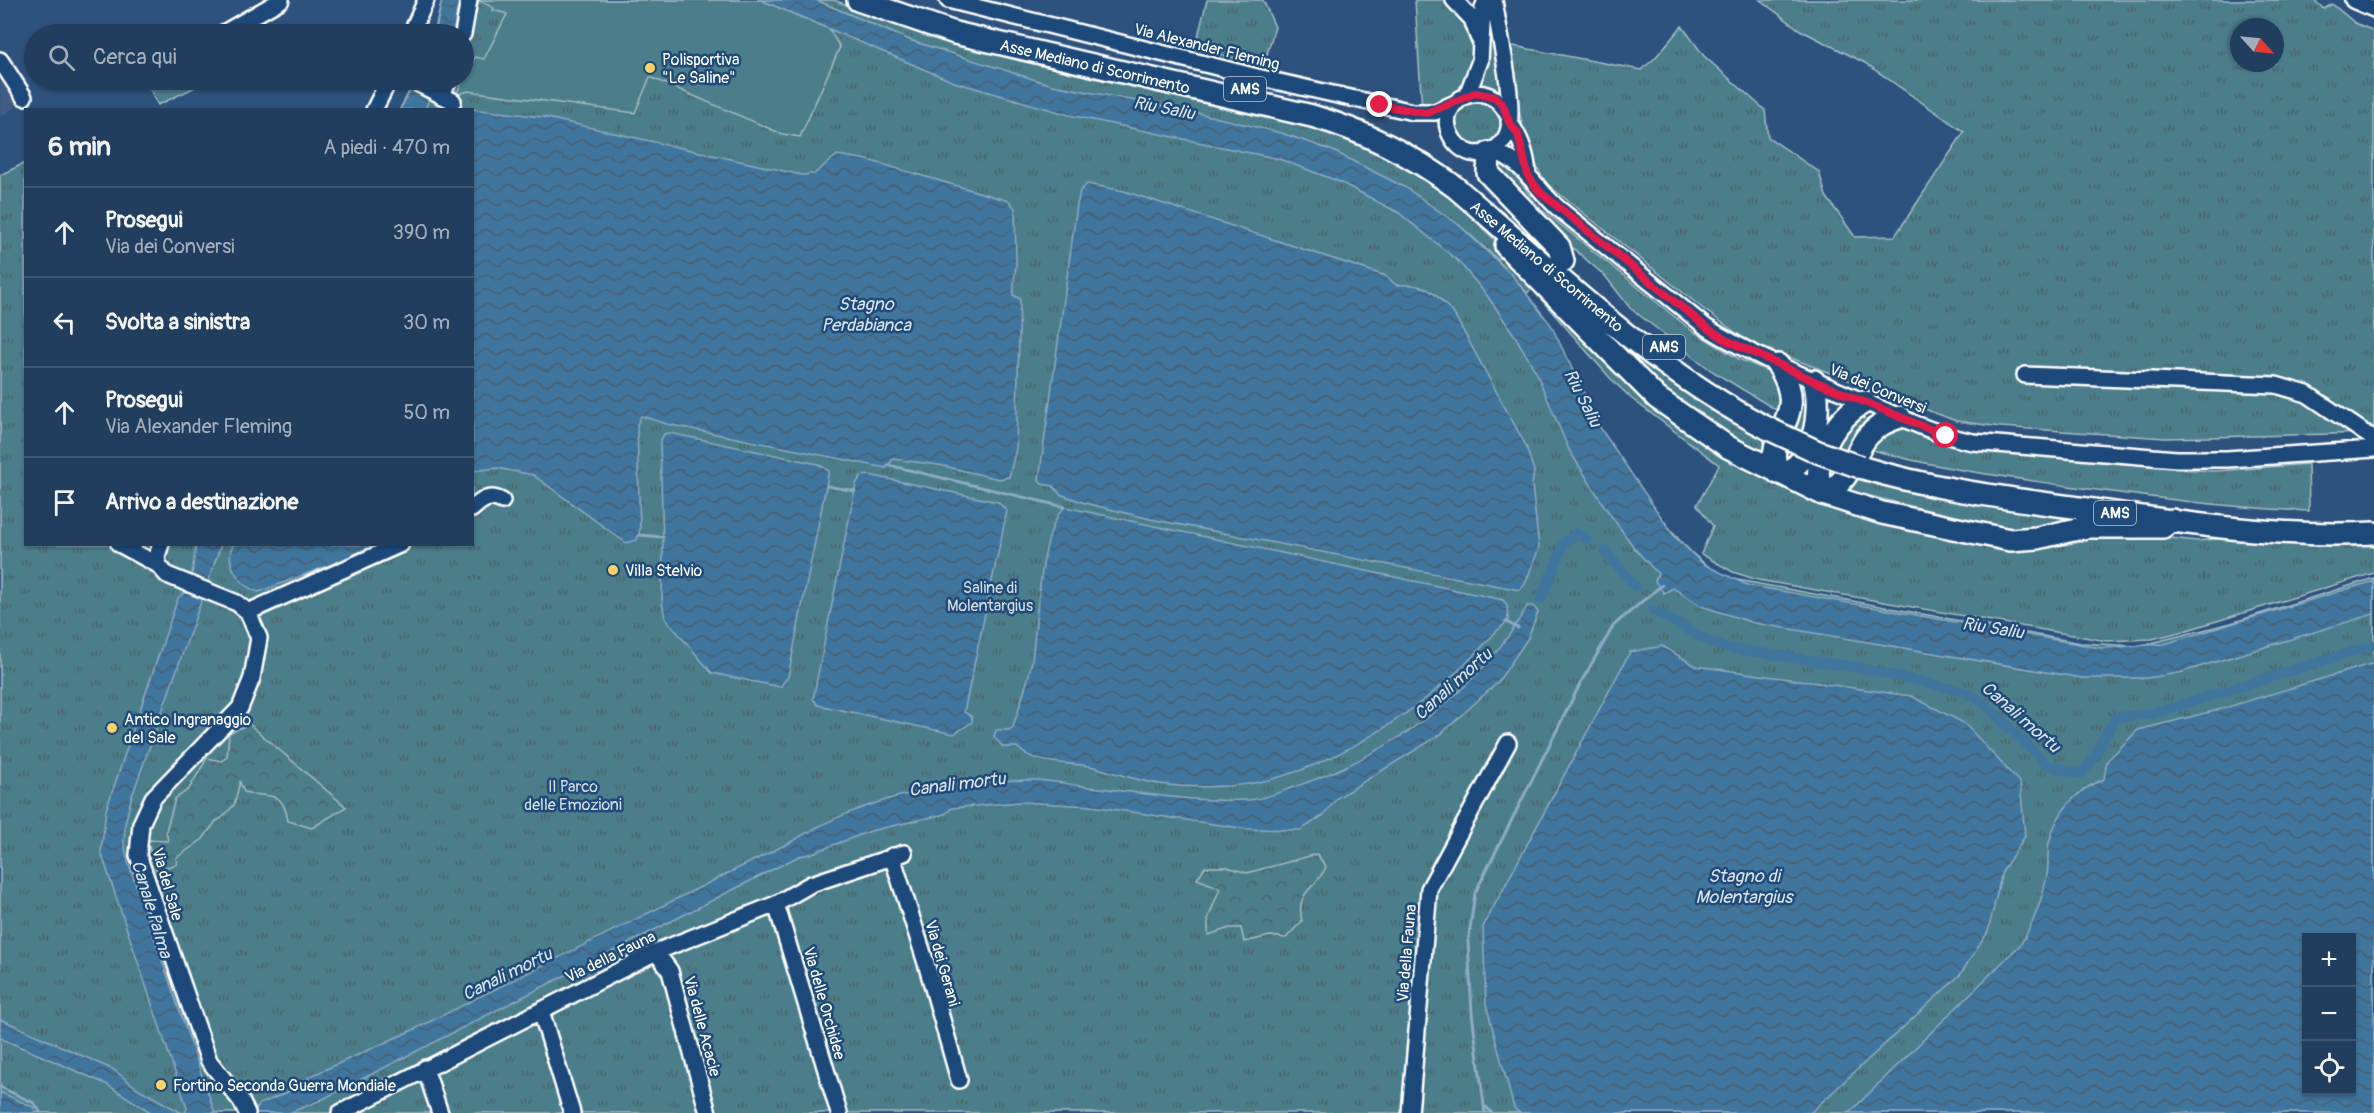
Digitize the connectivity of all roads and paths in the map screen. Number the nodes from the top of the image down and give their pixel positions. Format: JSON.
{"nodes":[{"id":1,"x":281,"y":0,"type":"edge"},
{"id":2,"x":426,"y":0,"type":"edge"},
{"id":3,"x":469,"y":0,"type":"edge"},
{"id":4,"x":858,"y":0,"type":"edge"},
{"id":5,"x":888,"y":0,"type":"edge"},
{"id":6,"x":948,"y":0,"type":"edge"},
{"id":7,"x":1454,"y":0,"type":"edge"},
{"id":8,"x":1486,"y":0,"type":"edge"},
{"id":9,"x":1494,"y":0,"type":"edge"},
{"id":10,"x":2353,"y":0,"type":"edge"},
{"id":11,"x":2374,"y":9,"type":"edge"},
{"id":12,"x":239,"y":24,"type":"edge"},
{"id":13,"x":415,"y":24,"type":"edge"},
{"id":14,"x":465,"y":24,"type":"edge"},
{"id":15,"x":0,"y":60,"type":"edge"},
{"id":16,"x":1480,"y":61,"type":"junction"},
{"id":17,"x":384,"y":90,"type":"edge"},
{"id":18,"x":430,"y":90,"type":"edge"},
{"id":19,"x":445,"y":90,"type":"edge"},
{"id":20,"x":24,"y":97,"type":"dead end"},
{"id":21,"x":1462,"y":98,"type":"junction"},
{"id":22,"x":375,"y":108,"type":"edge"},
{"id":23,"x":1512,"y":124,"type":"junction"},
{"id":24,"x":1490,"y":152,"type":"junction"},
{"id":25,"x":1528,"y":176,"type":"junction"},
{"id":26,"x":1477,"y":206,"type":"junction"},
{"id":27,"x":1563,"y":261,"type":"junction"},
{"id":28,"x":1778,"y":365,"type":"junction"},
{"id":29,"x":2025,"y":375,"type":"dead end"},
{"id":30,"x":1814,"y":381,"type":"junction"},
{"id":31,"x":1865,"y":402,"type":"junction"},
{"id":32,"x":1900,"y":417,"type":"junction"},
{"id":33,"x":1772,"y":424,"type":"junction"},
{"id":34,"x":2374,"y":439,"type":"edge"},
{"id":35,"x":2374,"y":449,"type":"edge"},
{"id":36,"x":1862,"y":462,"type":"junction"},
{"id":37,"x":1778,"y":473,"type":"junction"},
{"id":38,"x":1823,"y":494,"type":"junction"},
{"id":39,"x":502,"y":501,"type":"dead end"},
{"id":40,"x":474,"y":508,"type":"edge"},
{"id":41,"x":2172,"y":520,"type":"junction"},
{"id":42,"x":2374,"y":520,"type":"edge"},
{"id":43,"x":2374,"y":533,"type":"edge"},
{"id":44,"x":123,"y":546,"type":"edge"},
{"id":45,"x":160,"y":546,"type":"edge"},
{"id":46,"x":396,"y":546,"type":"edge"},
{"id":47,"x":158,"y":565,"type":"junction"},
{"id":48,"x":248,"y":612,"type":"junction"},
{"id":49,"x":1508,"y":743,"type":"dead end"},
{"id":50,"x":898,"y":854,"type":"joint"},
{"id":51,"x":776,"y":904,"type":"junction"},
{"id":52,"x":657,"y":952,"type":"junction"},
{"id":53,"x":542,"y":1011,"type":"junction"},
{"id":54,"x":425,"y":1068,"type":"junction"},
{"id":55,"x":959,"y":1080,"type":"dead end"},
{"id":56,"x":246,"y":1112,"type":"edge"},
{"id":57,"x":340,"y":1113,"type":"edge"},
{"id":58,"x":440,"y":1113,"type":"edge"},
{"id":59,"x":572,"y":1113,"type":"edge"},
{"id":60,"x":708,"y":1113,"type":"edge"},
{"id":61,"x":839,"y":1113,"type":"edge"},
{"id":62,"x":1410,"y":1113,"type":"edge"}],
"edges":[{"from":1,"to":12,"type":"street"},
{"from":2,"to":13,"type":"street"},
{"from":3,"to":14,"type":"street"},
{"from":4,"to":26,"type":"highway","name":"Asse Mediano di Scorrimento","number":"AMS"},
{"from":5,"to":27,"type":"highway","name":"Asse Mediano di Scorrimento","number":"AMS"},
{"from":6,"to":21,"type":"street","name":"Via Alexander Fleming"},
{"from":7,"to":16,"type":"street"},
{"from":8,"to":16,"type":"street"},
{"from":9,"to":23,"type":"street"},
{"from":10,"to":11,"type":"street"},
{"from":15,"to":20,"type":"street"},
{"from":16,"to":21,"type":"street"},
{"from":17,"to":22,"type":"street"},
{"from":18,"to":19,"type":"street"},
{"from":21,"to":23,"type":"street"},
{"from":21,"to":24,"type":"street"},
{"from":23,"to":24,"type":"street"},
{"from":23,"to":25,"type":"street","name":"Via dei Conversi"},
{"from":24,"to":25,"type":"street"},
{"from":24,"to":27,"type":"highway"},
{"from":25,"to":28,"type":"street","name":"Via dei Conversi"},
{"from":26,"to":33,"type":"highway","name":"Asse Mediano di Scorrimento","number":"AMS"},
{"from":26,"to":37,"type":"highway"},
{"from":27,"to":33,"type":"highway","name":"Asse Mediano di Scorrimento","number":"AMS"},
{"from":28,"to":30,"type":"street","name":"Via dei Conversi"},
{"from":28,"to":37,"type":"highway"},
{"from":29,"to":34,"type":"street"},
{"from":30,"to":31,"type":"street","name":"Via dei Conversi"},
{"from":30,"to":37,"type":"highway"},
{"from":31,"to":32,"type":"street","name":"Via dei Conversi"},
{"from":31,"to":38,"type":"highway"},
{"from":32,"to":35,"type":"street","name":"Via dei Conversi"},
{"from":32,"to":38,"type":"highway"},
{"from":33,"to":36,"type":"highway","name":"Asse Mediano di Scorrimento","number":"AMS","bridge":true},
{"from":36,"to":41,"type":"highway","name":"Asse Mediano di Scorrimento","number":"AMS"},
{"from":36,"to":42,"type":"highway","name":"Asse Mediano di Scorrimento","number":"AMS"},
{"from":37,"to":38,"type":"highway"},
{"from":38,"to":41,"type":"highway"},
{"from":39,"to":40,"type":"street"},
{"from":41,"to":43,"type":"highway","name":"Asse Mediano di Scorrimento","number":"AMS"},
{"from":44,"to":47,"type":"street"},
{"from":45,"to":47,"type":"street"},
{"from":46,"to":48,"type":"street"},
{"from":47,"to":48,"type":"street"},
{"from":48,"to":56,"type":"street","name":"Via del Sale"},
{"from":49,"to":62,"type":"street","name":"Via della Fauna"},
{"from":50,"to":51,"type":"street","name":"Via della Fauna"},
{"from":50,"to":55,"type":"street","name":"Via dei Gerani"},
{"from":51,"to":52,"type":"street","name":"Via della Fauna"},
{"from":51,"to":61,"type":"street","name":"Via delle Orchidee"},
{"from":52,"to":53,"type":"street","name":"Via della Fauna"},
{"from":52,"to":60,"type":"street","name":"Via delle Acacie"},
{"from":53,"to":54,"type":"street","name":"Via della Fauna"},
{"from":53,"to":59,"type":"street"},
{"from":54,"to":57,"type":"street","name":"Via della Fauna"},
{"from":54,"to":58,"type":"street"}]}
